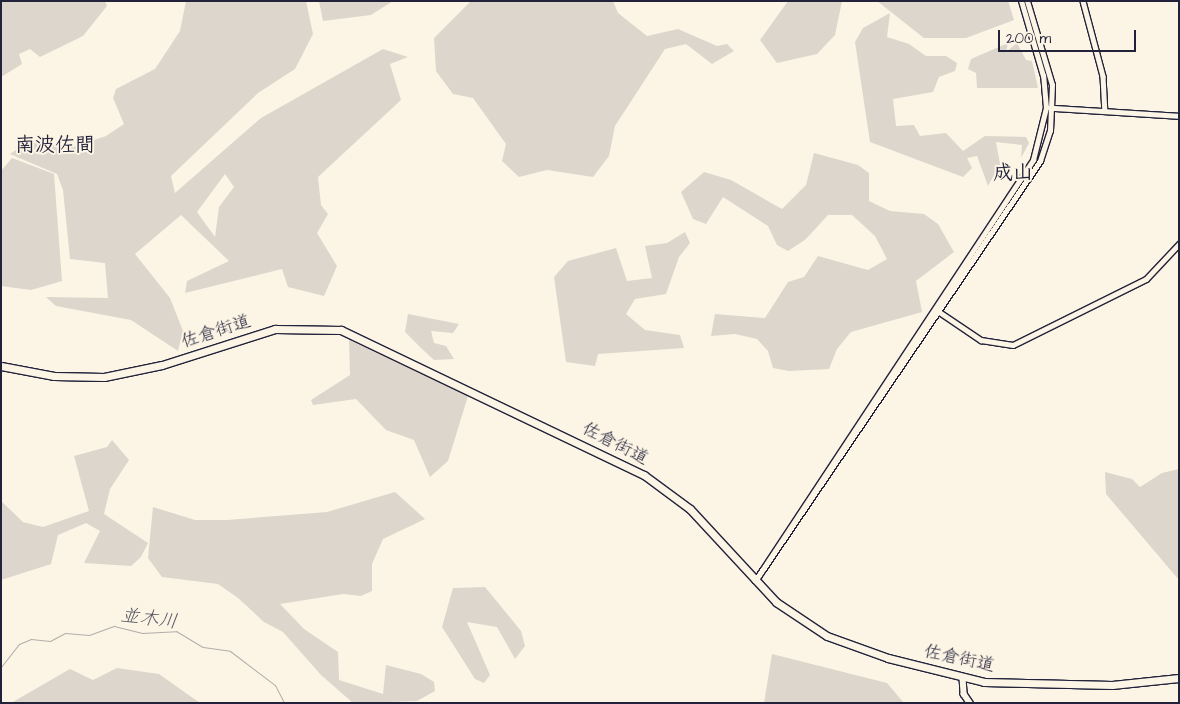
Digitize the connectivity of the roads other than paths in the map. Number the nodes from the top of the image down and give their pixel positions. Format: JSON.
{"nodes":[{"id":1,"x":1021,"y":1,"type":"edge"},
{"id":2,"x":1027,"y":1,"type":"edge"},
{"id":3,"x":1083,"y":1,"type":"edge"},
{"id":4,"x":1046,"y":108,"type":"junction"},
{"id":5,"x":1053,"y":108,"type":"junction"},
{"id":6,"x":1105,"y":110,"type":"junction"},
{"id":7,"x":1179,"y":116,"type":"edge"},
{"id":8,"x":1179,"y":244,"type":"edge"},
{"id":9,"x":933,"y":307,"type":"junction"},
{"id":10,"x":939,"y":311,"type":"junction"},
{"id":11,"x":1,"y":366,"type":"edge"},
{"id":12,"x":755,"y":581,"type":"junction"},
{"id":13,"x":963,"y":678,"type":"junction"},
{"id":14,"x":1179,"y":678,"type":"edge"},
{"id":15,"x":970,"y":703,"type":"edge"}],
"edges":[{"from":1,"to":4,"type":"street"},
{"from":2,"to":5,"type":"street"},
{"from":3,"to":6,"type":"street"},
{"from":4,"to":5,"type":"street"},
{"from":4,"to":9,"type":"street"},
{"from":5,"to":6,"type":"street"},
{"from":5,"to":10,"type":"street"},
{"from":6,"to":7,"type":"street"},
{"from":8,"to":10,"type":"street"},
{"from":9,"to":10,"type":"street"},
{"from":9,"to":12,"type":"street"},
{"from":10,"to":12,"type":"street"},
{"from":11,"to":12,"type":"highway","name":"佐倉街道"},
{"from":12,"to":13,"type":"highway","name":"佐倉街道"},
{"from":13,"to":14,"type":"highway","name":"佐倉街道"},
{"from":13,"to":15,"type":"main road"}]}
